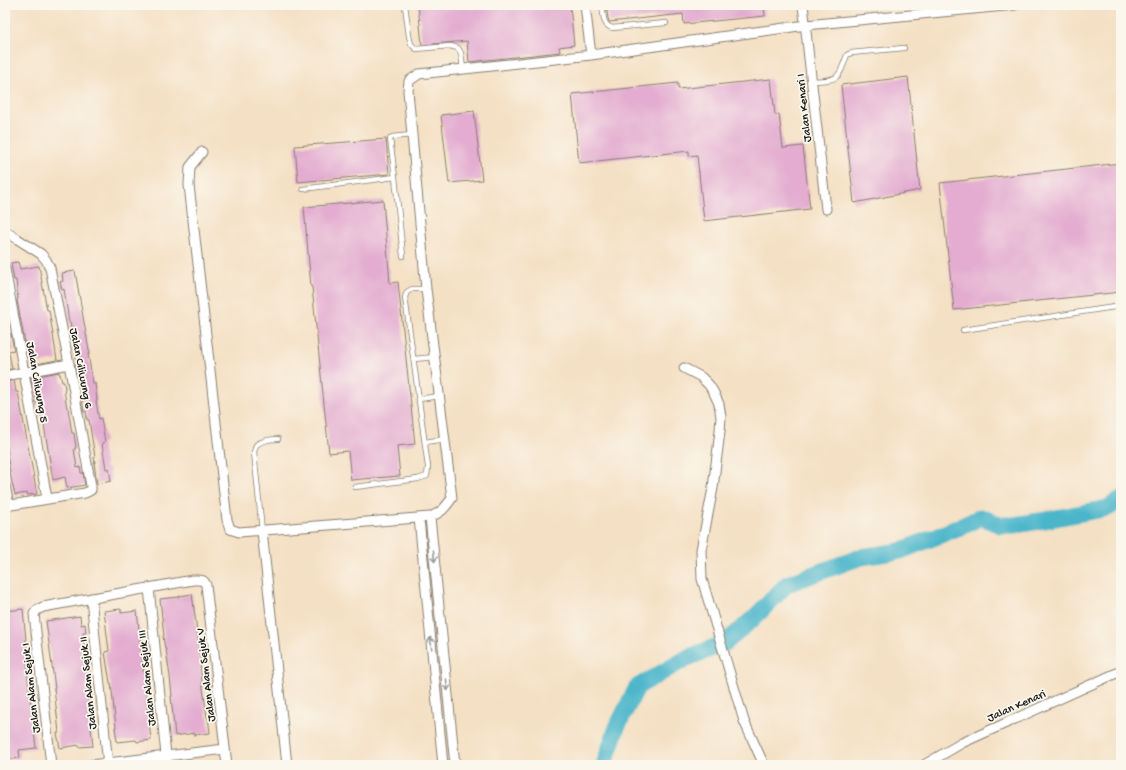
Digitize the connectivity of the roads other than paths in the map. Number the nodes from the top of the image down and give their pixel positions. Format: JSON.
{"nodes":[{"id":1,"x":405,"y":5,"type":"edge"},
{"id":2,"x":585,"y":5,"type":"edge"},
{"id":3,"x":602,"y":5,"type":"edge"},
{"id":4,"x":803,"y":5,"type":"edge"},
{"id":5,"x":1015,"y":5,"type":"edge"},
{"id":6,"x":666,"y":23,"type":"dead end"},
{"id":7,"x":806,"y":25,"type":"junction"},
{"id":8,"x":904,"y":48,"type":"dead end"},
{"id":9,"x":591,"y":55,"type":"junction"},
{"id":10,"x":463,"y":69,"type":"junction"},
{"id":11,"x":812,"y":81,"type":"junction"},
{"id":12,"x":412,"y":135,"type":"junction"},
{"id":13,"x":202,"y":152,"type":"dead end"},
{"id":14,"x":395,"y":177,"type":"junction"},
{"id":15,"x":303,"y":189,"type":"dead end"},
{"id":16,"x":826,"y":209,"type":"dead end"},
{"id":17,"x":5,"y":231,"type":"edge"},
{"id":18,"x":403,"y":256,"type":"dead end"},
{"id":19,"x":5,"y":269,"type":"edge"},
{"id":20,"x":426,"y":289,"type":"junction"},
{"id":21,"x":1121,"y":306,"type":"edge"},
{"id":22,"x":963,"y":330,"type":"dead end"},
{"id":23,"x":435,"y":357,"type":"junction"},
{"id":24,"x":414,"y":359,"type":"junction"},
{"id":25,"x":69,"y":364,"type":"junction"},
{"id":26,"x":684,"y":368,"type":"dead end"},
{"id":27,"x":24,"y":372,"type":"junction"},
{"id":28,"x":5,"y":376,"type":"edge"},
{"id":29,"x":439,"y":396,"type":"junction"},
{"id":30,"x":419,"y":399,"type":"junction"},
{"id":31,"x":278,"y":439,"type":"dead end"},
{"id":32,"x":445,"y":440,"type":"junction"},
{"id":33,"x":425,"y":442,"type":"junction"},
{"id":34,"x":5,"y":486,"type":"edge"},
{"id":35,"x":355,"y":487,"type":"dead end"},
{"id":36,"x":47,"y":498,"type":"junction"},
{"id":37,"x":7,"y":505,"type":"edge"},
{"id":38,"x":430,"y":517,"type":"junction"},
{"id":39,"x":419,"y":518,"type":"junction"},
{"id":40,"x":262,"y":531,"type":"junction"},
{"id":41,"x":149,"y":588,"type":"junction"},
{"id":42,"x":91,"y":598,"type":"junction"},
{"id":43,"x":1121,"y":672,"type":"edge"},
{"id":44,"x":225,"y":749,"type":"junction"},
{"id":45,"x":166,"y":761,"type":"edge"},
{"id":46,"x":108,"y":764,"type":"edge"},
{"id":47,"x":51,"y":765,"type":"edge"},
{"id":48,"x":91,"y":765,"type":"edge"},
{"id":49,"x":227,"y":765,"type":"edge"},
{"id":50,"x":287,"y":765,"type":"edge"},
{"id":51,"x":443,"y":765,"type":"edge"},
{"id":52,"x":455,"y":765,"type":"edge"},
{"id":53,"x":764,"y":765,"type":"edge"},
{"id":54,"x":924,"y":765,"type":"edge"}],
"edges":[{"from":1,"to":10,"type":"lane"},
{"from":2,"to":9,"type":"street"},
{"from":3,"to":6,"type":"lane"},
{"from":4,"to":7,"type":"street","name":"Jalan Kenari I"},
{"from":5,"to":7,"type":"street"},
{"from":7,"to":9,"type":"street"},
{"from":7,"to":11,"type":"street","name":"Jalan Kenari I"},
{"from":8,"to":11,"type":"lane"},
{"from":9,"to":10,"type":"street"},
{"from":10,"to":12,"type":"street"},
{"from":11,"to":16,"type":"street","name":"Jalan Kenari I"},
{"from":12,"to":14,"type":"lane"},
{"from":12,"to":20,"type":"street"},
{"from":13,"to":40,"type":"street"},
{"from":14,"to":15,"type":"lane"},
{"from":14,"to":18,"type":"lane"},
{"from":17,"to":25,"type":"street","name":"Jalan Ciliwung 6"},
{"from":19,"to":27,"type":"street","name":"Jalan Ciliwung 5"},
{"from":20,"to":23,"type":"street"},
{"from":20,"to":24,"type":"lane"},
{"from":21,"to":22,"type":"lane"},
{"from":23,"to":24,"type":"lane"},
{"from":23,"to":29,"type":"street"},
{"from":24,"to":30,"type":"lane"},
{"from":25,"to":27,"type":"street"},
{"from":25,"to":36,"type":"street","name":"Jalan Ciliwung 6"},
{"from":26,"to":53,"type":"street"},
{"from":27,"to":28,"type":"street"},
{"from":27,"to":36,"type":"street","name":"Jalan Ciliwung 5"},
{"from":29,"to":30,"type":"lane"},
{"from":29,"to":32,"type":"street"},
{"from":30,"to":33,"type":"lane"},
{"from":31,"to":40,"type":"lane"},
{"from":32,"to":33,"type":"lane"},
{"from":32,"to":38,"type":"street"},
{"from":33,"to":35,"type":"lane"},
{"from":34,"to":37,"type":"street"},
{"from":36,"to":37,"type":"street"},
{"from":38,"to":39,"type":"street"},
{"from":38,"to":52,"type":"street","one_way":true},
{"from":39,"to":40,"type":"street"},
{"from":51,"to":39,"type":"street","one_way":true},
{"from":40,"to":50,"type":"street"},
{"from":41,"to":42,"type":"street"},
{"from":41,"to":44,"type":"street","name":"Jalan Alam Sejuk V"},
{"from":41,"to":45,"type":"street","name":"Jalan Alam Sejuk III"},
{"from":42,"to":46,"type":"street","name":"Jalan Alam Sejuk II"},
{"from":42,"to":47,"type":"street","name":"Jalan Alam Sejuk I"},
{"from":43,"to":54,"type":"street","name":"Jalan Kenari"},
{"from":44,"to":45,"type":"street"},
{"from":44,"to":49,"type":"street","name":"Jalan Alam Sejuk V"},
{"from":45,"to":46,"type":"street"},
{"from":46,"to":48,"type":"street"}]}
